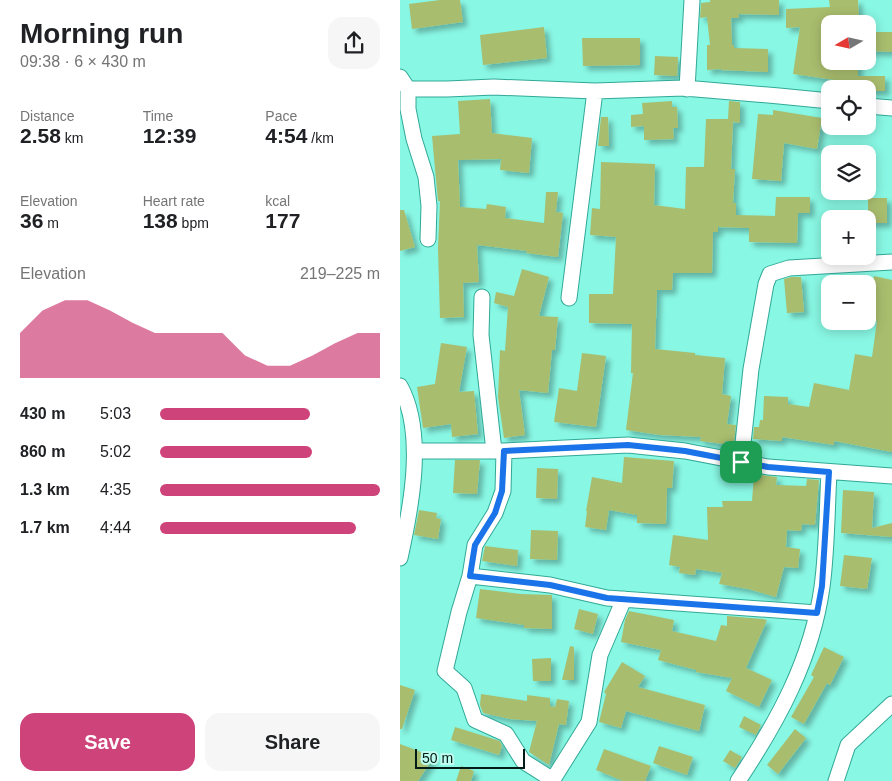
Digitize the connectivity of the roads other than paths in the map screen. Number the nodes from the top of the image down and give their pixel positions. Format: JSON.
{"nodes":[{"id":1,"x":692,"y":0,"type":"edge"},
{"id":2,"x":404,"y":83,"type":"edge"},
{"id":3,"x":687,"y":89,"type":"junction"},
{"id":4,"x":595,"y":91,"type":"junction"},
{"id":5,"x":821,"y":100,"type":"edge"},
{"id":6,"x":876,"y":107,"type":"edge"},
{"id":7,"x":892,"y":108,"type":"edge"},
{"id":8,"x":428,"y":239,"type":"dead end"},
{"id":9,"x":892,"y":262,"type":"edge"},
{"id":10,"x":482,"y":297,"type":"dead end"},
{"id":11,"x":569,"y":298,"type":"dead end"},
{"id":12,"x":400,"y":386,"type":"edge"},
{"id":13,"x":415,"y":451,"type":"junction"},
{"id":14,"x":499,"y":451,"type":"junction"},
{"id":15,"x":741,"y":462,"type":"junction"},
{"id":16,"x":829,"y":472,"type":"junction"},
{"id":17,"x":892,"y":476,"type":"edge"},
{"id":18,"x":400,"y":558,"type":"edge"},
{"id":19,"x":470,"y":576,"type":"junction"},
{"id":20,"x":624,"y":599,"type":"junction"},
{"id":21,"x":817,"y":613,"type":"junction"},
{"id":22,"x":892,"y":704,"type":"edge"},
{"id":23,"x":553,"y":780,"type":"edge"},
{"id":24,"x":738,"y":781,"type":"edge"},
{"id":25,"x":836,"y":781,"type":"edge"}],
"edges":[{"from":1,"to":3,"type":"street"},
{"from":2,"to":4,"type":"street"},
{"from":2,"to":8,"type":"street"},
{"from":3,"to":4,"type":"street"},
{"from":3,"to":5,"type":"street"},
{"from":4,"to":11,"type":"street"},
{"from":6,"to":7,"type":"street"},
{"from":9,"to":15,"type":"street"},
{"from":10,"to":14,"type":"street"},
{"from":12,"to":13,"type":"street"},
{"from":13,"to":14,"type":"street"},
{"from":13,"to":18,"type":"street"},
{"from":14,"to":15,"type":"street"},
{"from":14,"to":19,"type":"street"},
{"from":15,"to":16,"type":"street"},
{"from":16,"to":17,"type":"street"},
{"from":16,"to":21,"type":"street"},
{"from":19,"to":20,"type":"street"},
{"from":19,"to":23,"type":"street"},
{"from":20,"to":21,"type":"street"},
{"from":20,"to":23,"type":"street"},
{"from":21,"to":24,"type":"street"},
{"from":22,"to":25,"type":"street"}]}
